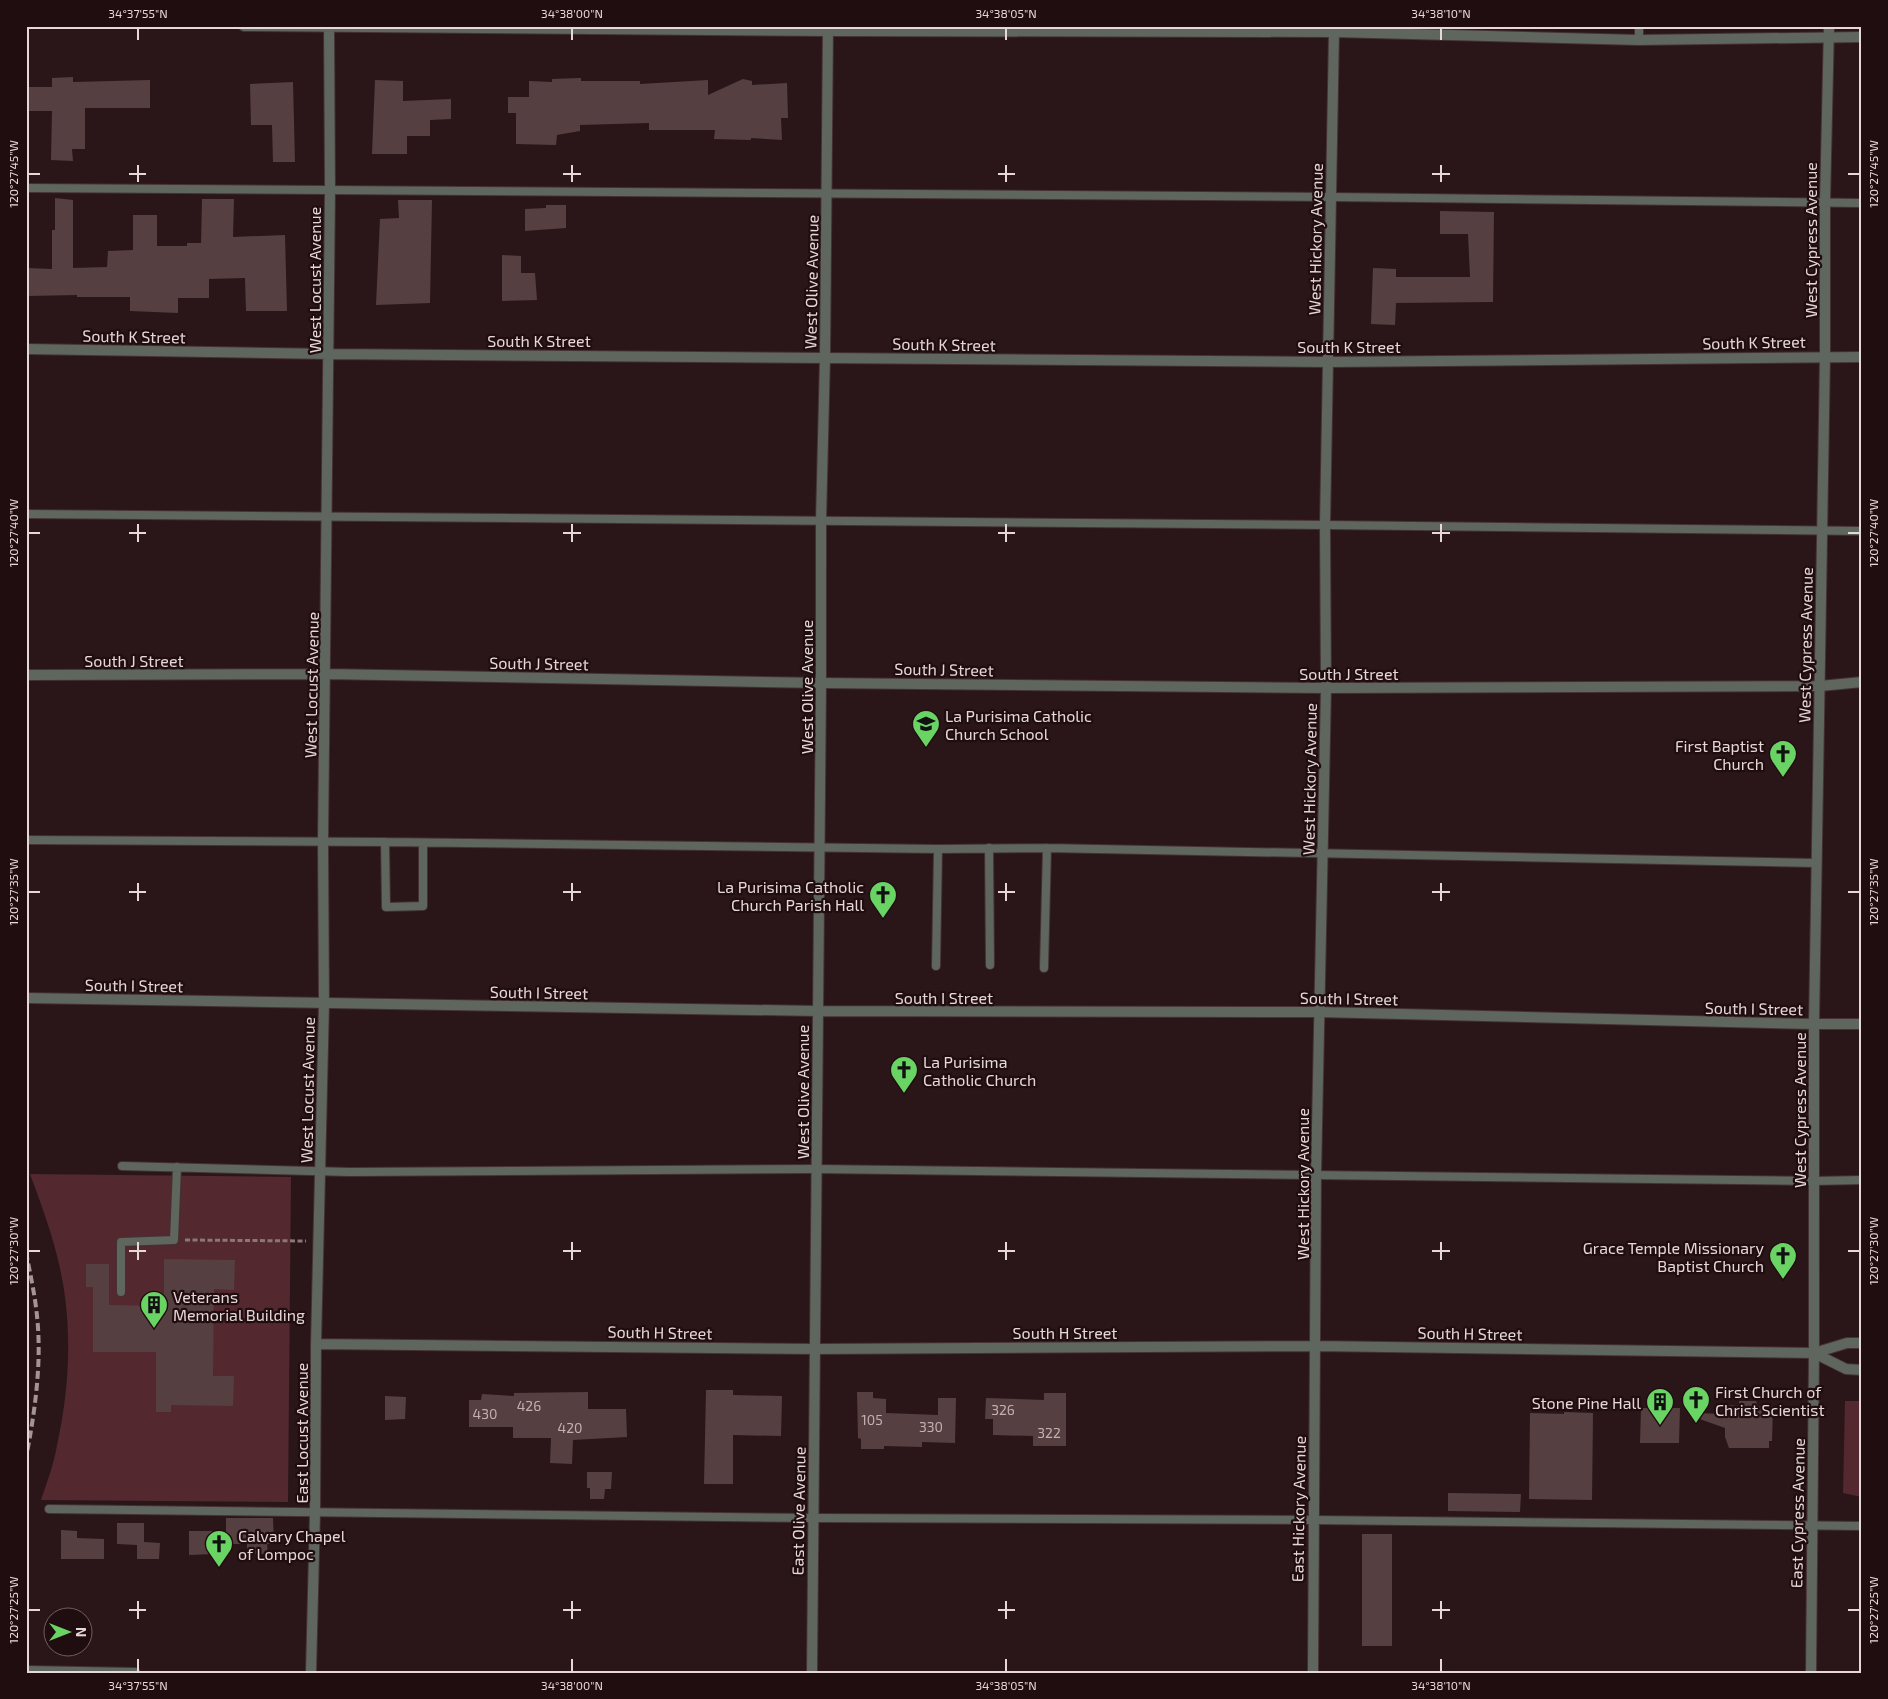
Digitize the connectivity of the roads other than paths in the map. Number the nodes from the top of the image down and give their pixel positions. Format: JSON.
{"nodes":[{"id":1,"x":244,"y":26,"type":"edge"},
{"id":2,"x":1639,"y":26,"type":"edge"},
{"id":3,"x":329,"y":27,"type":"edge"},
{"id":4,"x":828,"y":29,"type":"edge"},
{"id":5,"x":1829,"y":31,"type":"edge"},
{"id":6,"x":1334,"y":32,"type":"junction"},
{"id":7,"x":1862,"y":36,"type":"edge"},
{"id":8,"x":1639,"y":40,"type":"junction"},
{"id":9,"x":26,"y":188,"type":"edge"},
{"id":10,"x":330,"y":190,"type":"junction"},
{"id":11,"x":827,"y":193,"type":"junction"},
{"id":12,"x":1331,"y":197,"type":"junction"},
{"id":13,"x":1825,"y":202,"type":"junction"},
{"id":14,"x":1862,"y":203,"type":"edge"},
{"id":15,"x":26,"y":349,"type":"edge"},
{"id":16,"x":328,"y":354,"type":"junction"},
{"id":17,"x":1825,"y":356,"type":"junction"},
{"id":18,"x":1862,"y":356,"type":"edge"},
{"id":19,"x":825,"y":358,"type":"junction"},
{"id":20,"x":1328,"y":362,"type":"junction"},
{"id":21,"x":26,"y":514,"type":"edge"},
{"id":22,"x":327,"y":518,"type":"junction"},
{"id":23,"x":820,"y":521,"type":"junction"},
{"id":24,"x":1325,"y":524,"type":"junction"},
{"id":25,"x":1821,"y":530,"type":"junction"},
{"id":26,"x":1862,"y":531,"type":"edge"},
{"id":27,"x":326,"y":674,"type":"junction"},
{"id":28,"x":26,"y":675,"type":"edge"},
{"id":29,"x":1862,"y":682,"type":"edge"},
{"id":30,"x":822,"y":683,"type":"junction"},
{"id":31,"x":1820,"y":686,"type":"junction"},
{"id":32,"x":1326,"y":688,"type":"junction"},
{"id":33,"x":26,"y":840,"type":"edge"},
{"id":34,"x":323,"y":842,"type":"junction"},
{"id":35,"x":385,"y":842,"type":"junction"},
{"id":36,"x":423,"y":844,"type":"junction"},
{"id":37,"x":819,"y":847,"type":"junction"},
{"id":38,"x":990,"y":848,"type":"junction"},
{"id":39,"x":1047,"y":848,"type":"junction"},
{"id":40,"x":938,"y":850,"type":"junction"},
{"id":41,"x":1322,"y":854,"type":"junction"},
{"id":42,"x":1816,"y":863,"type":"junction"},
{"id":43,"x":990,"y":965,"type":"dead end"},
{"id":44,"x":936,"y":966,"type":"dead end"},
{"id":45,"x":1044,"y":968,"type":"dead end"},
{"id":46,"x":26,"y":998,"type":"edge"},
{"id":47,"x":324,"y":1003,"type":"junction"},
{"id":48,"x":817,"y":1011,"type":"junction"},
{"id":49,"x":1318,"y":1012,"type":"junction"},
{"id":50,"x":1814,"y":1024,"type":"junction"},
{"id":51,"x":1862,"y":1024,"type":"edge"},
{"id":52,"x":122,"y":1166,"type":"dead end"},
{"id":53,"x":177,"y":1168,"type":"junction"},
{"id":54,"x":816,"y":1169,"type":"junction"},
{"id":55,"x":320,"y":1171,"type":"junction"},
{"id":56,"x":1316,"y":1176,"type":"junction"},
{"id":57,"x":1862,"y":1180,"type":"edge"},
{"id":58,"x":1813,"y":1181,"type":"junction"},
{"id":59,"x":120,"y":1292,"type":"dead end"},
{"id":60,"x":1862,"y":1343,"type":"edge"},
{"id":61,"x":316,"y":1344,"type":"junction"},
{"id":62,"x":1316,"y":1346,"type":"junction"},
{"id":63,"x":816,"y":1349,"type":"junction"},
{"id":64,"x":1814,"y":1353,"type":"junction"},
{"id":65,"x":1862,"y":1370,"type":"edge"},
{"id":66,"x":49,"y":1509,"type":"dead end"},
{"id":67,"x":315,"y":1512,"type":"junction"},
{"id":68,"x":813,"y":1518,"type":"junction"},
{"id":69,"x":1312,"y":1520,"type":"junction"},
{"id":70,"x":1812,"y":1526,"type":"junction"},
{"id":71,"x":1862,"y":1526,"type":"edge"},
{"id":72,"x":26,"y":1671,"type":"edge"},
{"id":73,"x":135,"y":1673,"type":"edge"},
{"id":74,"x":311,"y":1673,"type":"edge"},
{"id":75,"x":812,"y":1673,"type":"edge"},
{"id":76,"x":1312,"y":1673,"type":"edge"},
{"id":77,"x":1811,"y":1673,"type":"edge"}],
"edges":[{"from":1,"to":3,"type":"street"},
{"from":2,"to":8,"type":"lane"},
{"from":3,"to":4,"type":"street"},
{"from":3,"to":10,"type":"street","name":"West Locust Avenue"},
{"from":4,"to":6,"type":"street"},
{"from":4,"to":11,"type":"street","name":"West Olive Avenue"},
{"from":5,"to":7,"type":"street"},
{"from":5,"to":8,"type":"street"},
{"from":5,"to":13,"type":"street","name":"West Cypress Avenue"},
{"from":6,"to":8,"type":"street"},
{"from":6,"to":12,"type":"street","name":"West Hickory Avenue"},
{"from":9,"to":10,"type":"lane"},
{"from":10,"to":11,"type":"lane"},
{"from":10,"to":16,"type":"street","name":"West Locust Avenue"},
{"from":11,"to":12,"type":"lane"},
{"from":11,"to":19,"type":"street","name":"West Olive Avenue"},
{"from":12,"to":13,"type":"lane"},
{"from":12,"to":20,"type":"street","name":"West Hickory Avenue"},
{"from":13,"to":14,"type":"lane"},
{"from":13,"to":17,"type":"street","name":"West Cypress Avenue"},
{"from":15,"to":16,"type":"street","name":"South K Street"},
{"from":16,"to":19,"type":"street","name":"South K Street"},
{"from":16,"to":22,"type":"street","name":"West Locust Avenue"},
{"from":17,"to":18,"type":"street","name":"South K Street"},
{"from":17,"to":20,"type":"street","name":"South K Street"},
{"from":17,"to":25,"type":"street","name":"West Cypress Avenue"},
{"from":19,"to":20,"type":"street","name":"South K Street"},
{"from":19,"to":23,"type":"street","name":"West Olive Avenue"},
{"from":20,"to":24,"type":"street","name":"West Hickory Avenue"},
{"from":21,"to":22,"type":"lane"},
{"from":22,"to":23,"type":"lane"},
{"from":22,"to":27,"type":"street","name":"West Locust Avenue"},
{"from":23,"to":24,"type":"lane"},
{"from":23,"to":30,"type":"street","name":"West Olive Avenue"},
{"from":24,"to":25,"type":"lane"},
{"from":24,"to":32,"type":"street","name":"West Hickory Avenue"},
{"from":25,"to":26,"type":"lane"},
{"from":25,"to":31,"type":"street","name":"West Cypress Avenue"},
{"from":27,"to":28,"type":"street","name":"South J Street"},
{"from":27,"to":30,"type":"street","name":"South J Street"},
{"from":27,"to":34,"type":"street","name":"West Locust Avenue"},
{"from":29,"to":31,"type":"street","name":"South J Street"},
{"from":30,"to":32,"type":"street","name":"South J Street"},
{"from":30,"to":37,"type":"street","name":"West Olive Avenue"},
{"from":31,"to":32,"type":"street","name":"South J Street"},
{"from":31,"to":42,"type":"street","name":"West Cypress Avenue"},
{"from":32,"to":41,"type":"street","name":"West Hickory Avenue"},
{"from":33,"to":34,"type":"lane"},
{"from":34,"to":35,"type":"lane"},
{"from":34,"to":47,"type":"street","name":"West Locust Avenue"},
{"from":35,"to":36,"type":"lane"},
{"from":35,"to":36,"type":"lane"},
{"from":36,"to":37,"type":"lane"},
{"from":37,"to":40,"type":"lane"},
{"from":37,"to":48,"type":"street","name":"West Olive Avenue"},
{"from":38,"to":39,"type":"lane"},
{"from":38,"to":40,"type":"lane"},
{"from":38,"to":43,"type":"lane"},
{"from":39,"to":41,"type":"lane"},
{"from":39,"to":45,"type":"lane"},
{"from":40,"to":44,"type":"lane"},
{"from":41,"to":42,"type":"lane"},
{"from":41,"to":49,"type":"street","name":"West Hickory Avenue"},
{"from":42,"to":50,"type":"street","name":"West Cypress Avenue"},
{"from":46,"to":47,"type":"street","name":"South I Street"},
{"from":47,"to":48,"type":"street","name":"South I Street"},
{"from":47,"to":55,"type":"street","name":"West Locust Avenue"},
{"from":48,"to":49,"type":"street","name":"South I Street"},
{"from":48,"to":54,"type":"street","name":"West Olive Avenue"},
{"from":49,"to":50,"type":"street","name":"South I Street"},
{"from":49,"to":56,"type":"street","name":"West Hickory Avenue"},
{"from":50,"to":51,"type":"street","name":"South I Street"},
{"from":50,"to":58,"type":"street","name":"West Cypress Avenue"},
{"from":52,"to":53,"type":"lane"},
{"from":53,"to":55,"type":"lane"},
{"from":53,"to":59,"type":"lane"},
{"from":54,"to":55,"type":"lane"},
{"from":54,"to":56,"type":"lane"},
{"from":54,"to":63,"type":"street","name":"West Olive Avenue"},
{"from":55,"to":61,"type":"street","name":"West Locust Avenue"},
{"from":56,"to":58,"type":"lane"},
{"from":56,"to":62,"type":"street","name":"West Hickory Avenue"},
{"from":57,"to":58,"type":"lane"},
{"from":58,"to":64,"type":"street","name":"West Cypress Avenue"},
{"from":60,"to":64,"type":"street","name":"South H Street"},
{"from":61,"to":63,"type":"street","name":"South H Street"},
{"from":61,"to":67,"type":"street","name":"East Locust Avenue"},
{"from":62,"to":63,"type":"street","name":"South H Street"},
{"from":62,"to":64,"type":"street","name":"South H Street"},
{"from":62,"to":69,"type":"street","name":"East Hickory Avenue"},
{"from":63,"to":68,"type":"street","name":"East Olive Avenue"},
{"from":64,"to":65,"type":"street","name":"South H Street"},
{"from":64,"to":70,"type":"street","name":"East Cypress Avenue"},
{"from":66,"to":67,"type":"lane"},
{"from":67,"to":68,"type":"lane"},
{"from":67,"to":74,"type":"street","name":"East Locust Avenue"},
{"from":68,"to":69,"type":"lane"},
{"from":68,"to":75,"type":"street","name":"East Olive Avenue"},
{"from":69,"to":70,"type":"lane"},
{"from":69,"to":76,"type":"street","name":"East Hickory Avenue"},
{"from":70,"to":71,"type":"lane"},
{"from":70,"to":77,"type":"street","name":"East Cypress Avenue"},
{"from":72,"to":73,"type":"street"}]}
